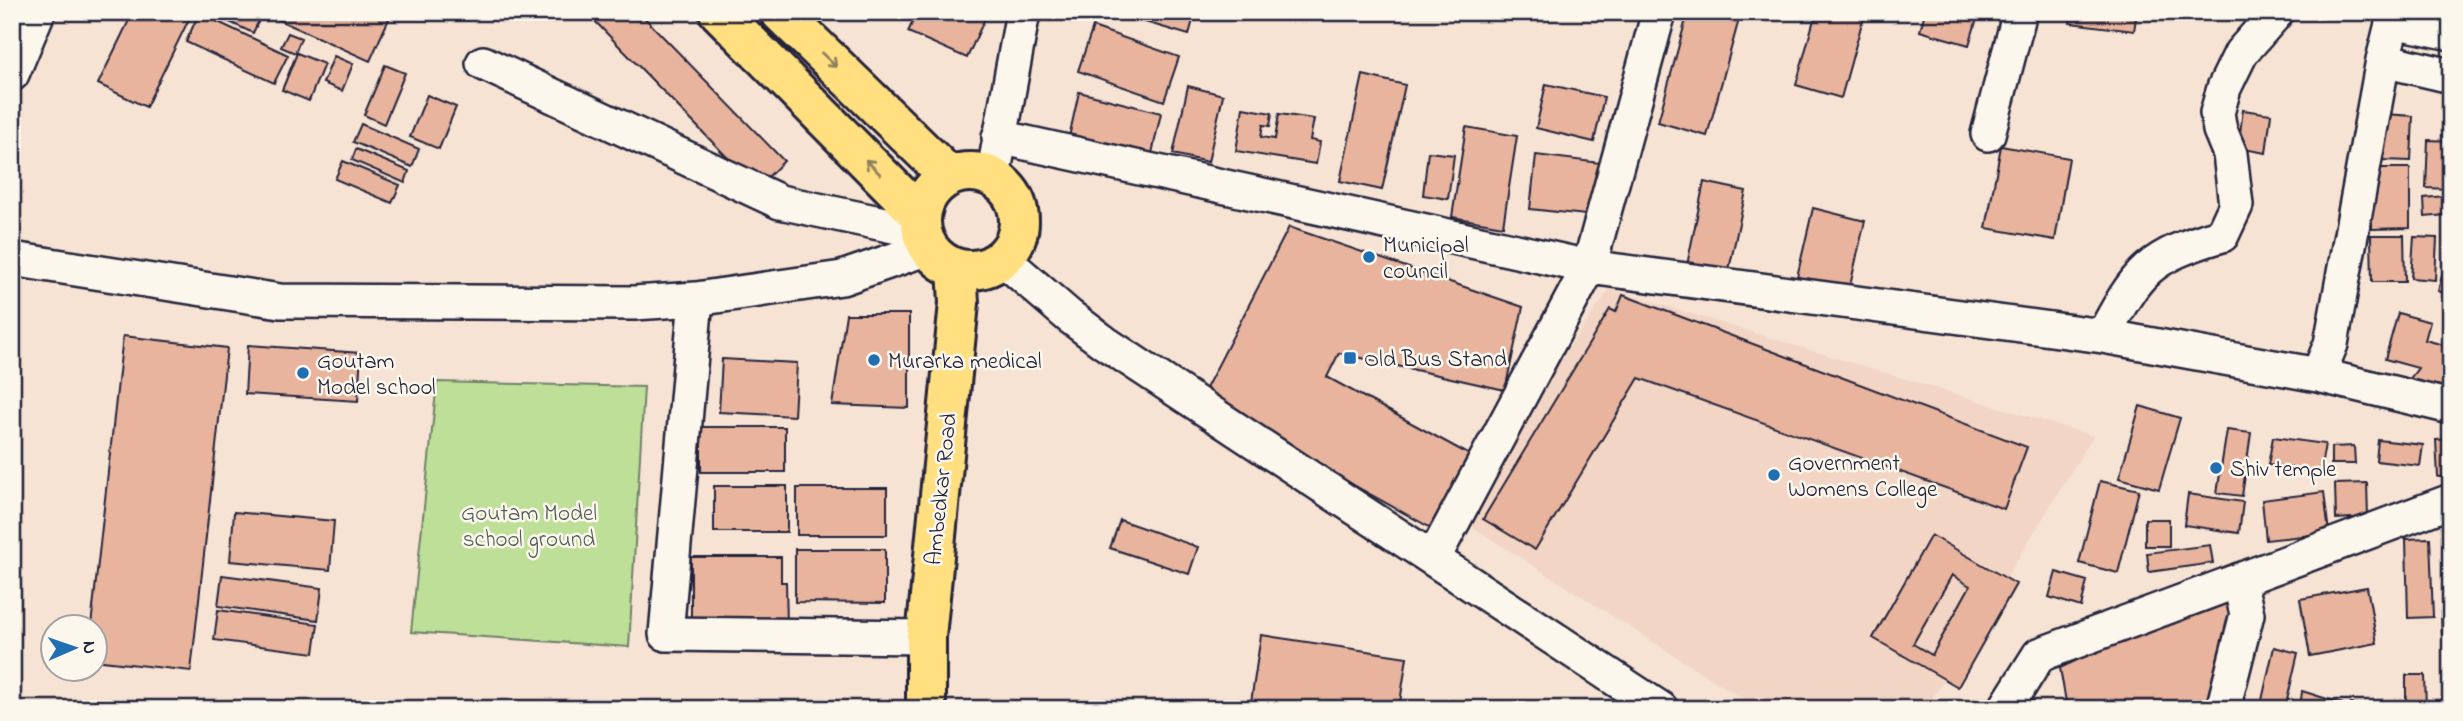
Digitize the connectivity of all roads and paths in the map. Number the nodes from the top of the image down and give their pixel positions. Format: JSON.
{"nodes":[{"id":1,"x":38,"y":12,"type":"edge"},
{"id":2,"x":719,"y":12,"type":"edge"},
{"id":3,"x":780,"y":12,"type":"edge"},
{"id":4,"x":1023,"y":12,"type":"edge"},
{"id":5,"x":1659,"y":12,"type":"edge"},
{"id":6,"x":2020,"y":12,"type":"edge"},
{"id":7,"x":2277,"y":12,"type":"edge"},
{"id":8,"x":2394,"y":17,"type":"edge"},
{"id":9,"x":2451,"y":33,"type":"edge"},
{"id":10,"x":2383,"y":60,"type":"junction"},
{"id":11,"x":483,"y":63,"type":"dead end"},
{"id":12,"x":12,"y":74,"type":"edge"},
{"id":13,"x":2451,"y":76,"type":"edge"},
{"id":14,"x":1988,"y":134,"type":"dead end"},
{"id":15,"x":999,"y":136,"type":"junction"},
{"id":16,"x":949,"y":176,"type":"junction"},
{"id":17,"x":993,"y":177,"type":"junction"},
{"id":18,"x":932,"y":241,"type":"junction"},
{"id":19,"x":1002,"y":258,"type":"junction"},
{"id":20,"x":12,"y":259,"type":"edge"},
{"id":21,"x":1588,"y":267,"type":"junction"},
{"id":22,"x":696,"y":299,"type":"junction"},
{"id":23,"x":2103,"y":337,"type":"junction"},
{"id":24,"x":2318,"y":375,"type":"junction"},
{"id":25,"x":2451,"y":407,"type":"edge"},
{"id":26,"x":2451,"y":501,"type":"edge"},
{"id":27,"x":1433,"y":559,"type":"junction"},
{"id":28,"x":2239,"y":580,"type":"junction"},
{"id":29,"x":926,"y":637,"type":"junction"},
{"id":30,"x":1653,"y":707,"type":"edge"},
{"id":31,"x":926,"y":709,"type":"edge"},
{"id":32,"x":2005,"y":709,"type":"edge"},
{"id":33,"x":2223,"y":709,"type":"edge"}],
"edges":[{"from":1,"to":12,"type":"street"},
{"from":18,"to":2,"type":"main road","one_way":true},
{"from":3,"to":16,"type":"main road","one_way":true},
{"from":4,"to":15,"type":"street"},
{"from":5,"to":21,"type":"street"},
{"from":6,"to":14,"type":"street"},
{"from":7,"to":23,"type":"street"},
{"from":8,"to":9,"type":"street"},
{"from":8,"to":10,"type":"street"},
{"from":10,"to":13,"type":"street"},
{"from":10,"to":24,"type":"street"},
{"from":11,"to":18,"type":"street"},
{"from":15,"to":17,"type":"street"},
{"from":15,"to":21,"type":"street"},
{"from":16,"to":17,"type":"main road"},
{"from":16,"to":18,"type":"main road"},
{"from":17,"to":19,"type":"main road"},
{"from":18,"to":19,"type":"main road"},
{"from":18,"to":22,"type":"street"},
{"from":18,"to":29,"type":"main road","name":"Ambedkar Road"},
{"from":19,"to":27,"type":"street"},
{"from":20,"to":22,"type":"street"},
{"from":21,"to":23,"type":"street"},
{"from":21,"to":27,"type":"street"},
{"from":22,"to":29,"type":"street"},
{"from":23,"to":24,"type":"street"},
{"from":24,"to":25,"type":"street"},
{"from":26,"to":28,"type":"street"},
{"from":27,"to":30,"type":"street"},
{"from":28,"to":32,"type":"street"},
{"from":28,"to":33,"type":"street"},
{"from":29,"to":31,"type":"main road","name":"Ambedkar Road"}]}
